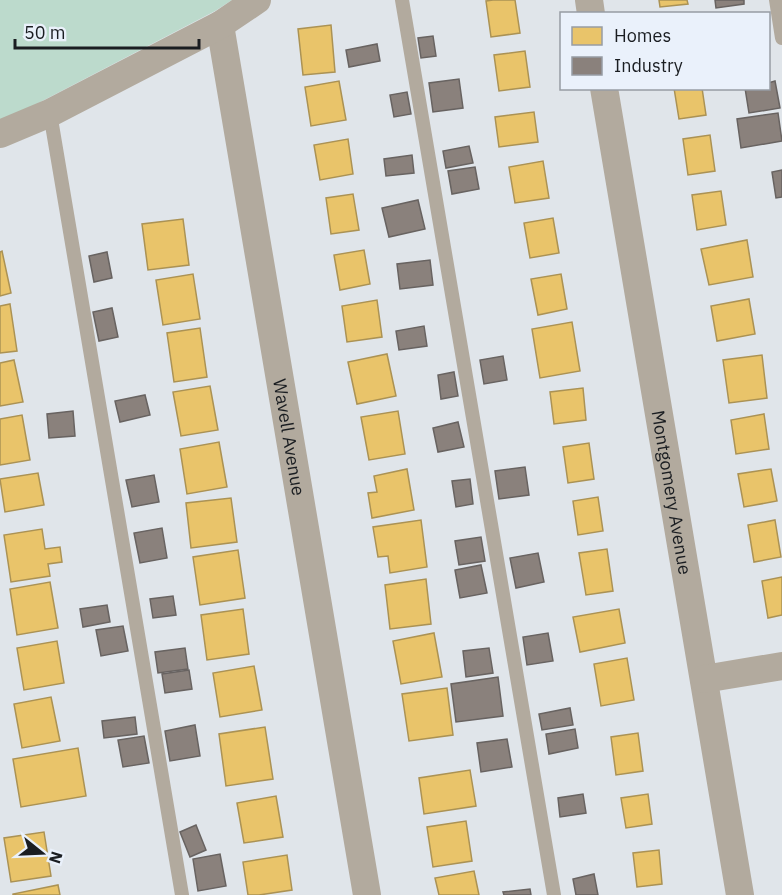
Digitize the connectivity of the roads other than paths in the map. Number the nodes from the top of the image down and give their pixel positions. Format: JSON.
{"nodes":[{"id":1,"x":257,"y":0,"type":"edge"},
{"id":2,"x":402,"y":0,"type":"edge"},
{"id":3,"x":776,"y":0,"type":"edge"},
{"id":4,"x":220,"y":25,"type":"junction"},
{"id":5,"x":782,"y":38,"type":"edge"},
{"id":6,"x":604,"y":90,"type":"edge"},
{"id":7,"x":50,"y":113,"type":"junction"},
{"id":8,"x":0,"y":134,"type":"edge"},
{"id":9,"x":782,"y":666,"type":"edge"},
{"id":10,"x":704,"y":679,"type":"junction"},
{"id":11,"x":182,"y":895,"type":"edge"},
{"id":12,"x":367,"y":895,"type":"edge"},
{"id":13,"x":554,"y":895,"type":"edge"},
{"id":14,"x":740,"y":895,"type":"edge"}],
"edges":[{"from":1,"to":4,"type":"street"},
{"from":2,"to":13,"type":"lane"},
{"from":3,"to":5,"type":"lane"},
{"from":4,"to":7,"type":"street"},
{"from":4,"to":12,"type":"street","name":"Wavell Avenue"},
{"from":6,"to":10,"type":"street","name":"Montgomery Avenue"},
{"from":7,"to":8,"type":"street"},
{"from":7,"to":11,"type":"lane"},
{"from":9,"to":10,"type":"street"},
{"from":10,"to":14,"type":"street","name":"Montgomery Avenue"}]}
